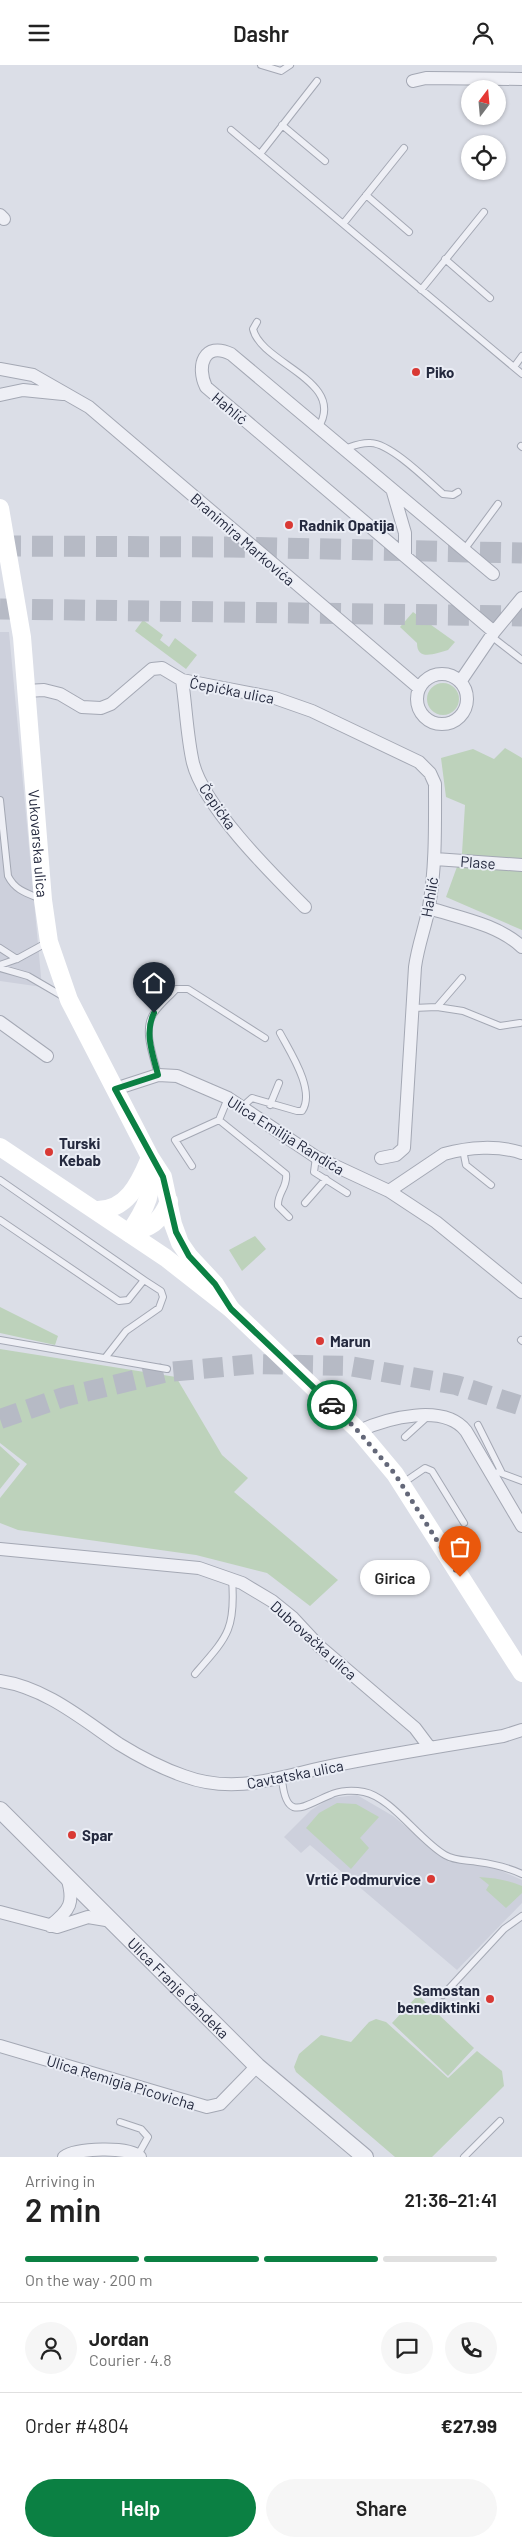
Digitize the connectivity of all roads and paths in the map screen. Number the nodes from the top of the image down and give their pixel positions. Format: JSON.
{"nodes":[{"id":1,"x":261,"y":65,"type":"edge"},
{"id":2,"x":290,"y":65,"type":"edge"},
{"id":3,"x":522,"y":79,"type":"edge"},
{"id":4,"x":317,"y":81,"type":"dead end"},
{"id":5,"x":413,"y":81,"type":"dead end"},
{"id":6,"x":282,"y":125,"type":"junction"},
{"id":7,"x":231,"y":130,"type":"dead end"},
{"id":8,"x":404,"y":148,"type":"dead end"},
{"id":9,"x":260,"y":154,"type":"junction"},
{"id":10,"x":325,"y":161,"type":"dead end"},
{"id":11,"x":366,"y":195,"type":"junction"},
{"id":12,"x":484,"y":212,"type":"dead end"},
{"id":13,"x":343,"y":224,"type":"junction"},
{"id":14,"x":409,"y":232,"type":"dead end"},
{"id":15,"x":444,"y":259,"type":"junction"},
{"id":16,"x":421,"y":289,"type":"junction"},
{"id":17,"x":490,"y":298,"type":"dead end"},
{"id":18,"x":257,"y":322,"type":"dead end"},
{"id":19,"x":522,"y":357,"type":"edge"},
{"id":20,"x":514,"y":367,"type":"junction"},
{"id":21,"x":0,"y":369,"type":"edge"},
{"id":22,"x":522,"y":374,"type":"edge"},
{"id":23,"x":66,"y":394,"type":"junction"},
{"id":24,"x":0,"y":395,"type":"edge"},
{"id":25,"x":318,"y":428,"type":"junction"},
{"id":26,"x":343,"y":449,"type":"junction"},
{"id":27,"x":393,"y":492,"type":"junction"},
{"id":28,"x":458,"y":492,"type":"dead end"},
{"id":29,"x":498,"y":505,"type":"dead end"},
{"id":30,"x":0,"y":508,"type":"edge"},
{"id":31,"x":464,"y":550,"type":"junction"},
{"id":32,"x":405,"y":556,"type":"junction"},
{"id":33,"x":493,"y":574,"type":"dead end"},
{"id":34,"x":522,"y":598,"type":"edge"},
{"id":35,"x":492,"y":634,"type":"junction"},
{"id":36,"x":522,"y":660,"type":"edge"},
{"id":37,"x":182,"y":680,"type":"junction"},
{"id":38,"x":460,"y":682,"type":"junction"},
{"id":39,"x":419,"y":688,"type":"junction"},
{"id":40,"x":26,"y":691,"type":"junction"},
{"id":41,"x":435,"y":784,"type":"joint"},
{"id":42,"x":0,"y":799,"type":"edge"},
{"id":43,"x":435,"y":859,"type":"junction"},
{"id":44,"x":522,"y":865,"type":"edge"},
{"id":45,"x":43,"y":900,"type":"junction"},
{"id":46,"x":305,"y":907,"type":"dead end"},
{"id":47,"x":429,"y":909,"type":"junction"},
{"id":48,"x":49,"y":942,"type":"junction"},
{"id":49,"x":522,"y":947,"type":"edge"},
{"id":50,"x":1,"y":950,"type":"edge"},
{"id":51,"x":17,"y":959,"type":"junction"},
{"id":52,"x":0,"y":966,"type":"edge"},
{"id":53,"x":462,"y":978,"type":"dead end"},
{"id":54,"x":69,"y":1000,"type":"junction"},
{"id":55,"x":437,"y":1007,"type":"junction"},
{"id":56,"x":413,"y":1008,"type":"junction"},
{"id":57,"x":0,"y":1022,"type":"edge"},
{"id":58,"x":520,"y":1023,"type":"dead end"},
{"id":59,"x":280,"y":1033,"type":"dead end"},
{"id":60,"x":265,"y":1037,"type":"dead end"},
{"id":61,"x":47,"y":1055,"type":"dead end"},
{"id":62,"x":158,"y":1075,"type":"junction"},
{"id":63,"x":279,"y":1083,"type":"dead end"},
{"id":64,"x":115,"y":1089,"type":"junction"},
{"id":65,"x":228,"y":1098,"type":"junction"},
{"id":66,"x":270,"y":1105,"type":"junction"},
{"id":67,"x":242,"y":1107,"type":"junction"},
{"id":68,"x":219,"y":1120,"type":"junction"},
{"id":69,"x":0,"y":1147,"type":"edge"},
{"id":70,"x":463,"y":1149,"type":"junction"},
{"id":71,"x":522,"y":1153,"type":"edge"},
{"id":72,"x":150,"y":1157,"type":"junction"},
{"id":73,"x":316,"y":1157,"type":"junction"},
{"id":74,"x":381,"y":1158,"type":"dead end"},
{"id":75,"x":192,"y":1166,"type":"dead end"},
{"id":76,"x":326,"y":1179,"type":"junction"},
{"id":77,"x":0,"y":1180,"type":"edge"},
{"id":78,"x":491,"y":1185,"type":"dead end"},
{"id":79,"x":389,"y":1191,"type":"junction"},
{"id":80,"x":346,"y":1193,"type":"dead end"},
{"id":81,"x":169,"y":1201,"type":"junction"},
{"id":82,"x":305,"y":1203,"type":"dead end"},
{"id":83,"x":96,"y":1210,"type":"junction"},
{"id":84,"x":289,"y":1217,"type":"dead end"},
{"id":85,"x":0,"y":1219,"type":"edge"},
{"id":86,"x":129,"y":1233,"type":"junction"},
{"id":87,"x":144,"y":1280,"type":"junction"},
{"id":88,"x":522,"y":1292,"type":"edge"},
{"id":89,"x":231,"y":1309,"type":"junction"},
{"id":90,"x":0,"y":1341,"type":"edge"},
{"id":91,"x":105,"y":1358,"type":"junction"},
{"id":92,"x":167,"y":1369,"type":"dead end"},
{"id":93,"x":428,"y":1417,"type":"junction"},
{"id":94,"x":478,"y":1425,"type":"dead end"},
{"id":95,"x":358,"y":1431,"type":"junction"},
{"id":96,"x":405,"y":1437,"type":"dead end"},
{"id":97,"x":496,"y":1473,"type":"junction"},
{"id":98,"x":522,"y":1481,"type":"edge"},
{"id":99,"x":402,"y":1484,"type":"junction"},
{"id":100,"x":464,"y":1523,"type":"dead end"},
{"id":101,"x":522,"y":1527,"type":"edge"},
{"id":102,"x":0,"y":1549,"type":"edge"},
{"id":103,"x":232,"y":1579,"type":"junction"},
{"id":104,"x":522,"y":1673,"type":"edge"},
{"id":105,"x":195,"y":1674,"type":"dead end"},
{"id":106,"x":0,"y":1681,"type":"edge"},
{"id":107,"x":522,"y":1730,"type":"edge"},
{"id":108,"x":430,"y":1748,"type":"junction"},
{"id":109,"x":282,"y":1779,"type":"junction"},
{"id":110,"x":0,"y":1810,"type":"edge"},
{"id":111,"x":522,"y":1874,"type":"edge"},
{"id":112,"x":67,"y":1877,"type":"junction"},
{"id":113,"x":0,"y":1912,"type":"edge"},
{"id":114,"x":522,"y":1916,"type":"edge"},
{"id":115,"x":112,"y":1921,"type":"junction"},
{"id":116,"x":50,"y":1926,"type":"junction"},
{"id":117,"x":443,"y":1995,"type":"dead end"},
{"id":118,"x":0,"y":2046,"type":"edge"},
{"id":119,"x":257,"y":2066,"type":"junction"},
{"id":120,"x":500,"y":2121,"type":"dead end"},
{"id":121,"x":120,"y":2122,"type":"dead end"},
{"id":122,"x":139,"y":2156,"type":"edge"},
{"id":123,"x":64,"y":2157,"type":"edge"},
{"id":124,"x":365,"y":2157,"type":"edge"},
{"id":125,"x":464,"y":2157,"type":"edge"}],
"edges":[{"from":1,"to":2,"type":"lane"},
{"from":3,"to":5,"type":"street"},
{"from":4,"to":6,"type":"lane"},
{"from":6,"to":9,"type":"lane"},
{"from":6,"to":10,"type":"lane"},
{"from":7,"to":9,"type":"lane"},
{"from":8,"to":11,"type":"lane"},
{"from":9,"to":13,"type":"lane"},
{"from":11,"to":13,"type":"lane"},
{"from":11,"to":14,"type":"lane"},
{"from":12,"to":15,"type":"lane"},
{"from":13,"to":16,"type":"lane"},
{"from":15,"to":16,"type":"lane"},
{"from":15,"to":17,"type":"lane"},
{"from":16,"to":20,"type":"lane"},
{"from":18,"to":25,"type":"lane"},
{"from":19,"to":20,"type":"lane"},
{"from":20,"to":22,"type":"lane"},
{"from":21,"to":23,"type":"street","name":"Branimira Markovića"},
{"from":23,"to":24,"type":"street","name":"Branimira Markovića"},
{"from":23,"to":39,"type":"street","name":"Branimira Markovića"},
{"from":25,"to":26,"type":"street","name":"Hahlić"},
{"from":25,"to":32,"type":"street","name":"Hahlić"},
{"from":26,"to":27,"type":"street","name":"Hahlić"},
{"from":26,"to":28,"type":"lane"},
{"from":27,"to":31,"type":"street","name":"Hahlić"},
{"from":27,"to":32,"type":"street"},
{"from":29,"to":31,"type":"lane"},
{"from":30,"to":40,"type":"main road","name":"Vukovarska ulica"},
{"from":31,"to":33,"type":"street","name":"Hahlić"},
{"from":32,"to":35,"type":"street","name":"Hahlić"},
{"from":34,"to":35,"type":"street"},
{"from":35,"to":36,"type":"lane","name":"Hahlić"},
{"from":35,"to":38,"type":"street"},
{"from":37,"to":40,"type":"street","name":"Čepićka ulica"},
{"from":37,"to":41,"type":"street","name":"Čepićka ulica"},
{"from":37,"to":46,"type":"street","name":"Čepićka"},
{"from":38,"to":39,"type":"street"},
{"from":38,"to":39,"type":"street"},
{"from":40,"to":45,"type":"main road","name":"Vukovarska ulica"},
{"from":41,"to":43,"type":"street","name":"Hahlić"},
{"from":42,"to":45,"type":"lane"},
{"from":43,"to":44,"type":"street","name":"Plase"},
{"from":43,"to":47,"type":"street","name":"Hahlić"},
{"from":45,"to":48,"type":"main road","name":"Vukovarska ulica"},
{"from":47,"to":49,"type":"street"},
{"from":47,"to":56,"type":"street","name":"Hahlić"},
{"from":48,"to":51,"type":"lane"},
{"from":48,"to":54,"type":"main road","name":"Vukovarska ulica"},
{"from":50,"to":51,"type":"lane"},
{"from":51,"to":52,"type":"lane"},
{"from":52,"to":54,"type":"lane"},
{"from":53,"to":55,"type":"lane"},
{"from":54,"to":64,"type":"main road","name":"Vukovarska ulica"},
{"from":55,"to":56,"type":"lane"},
{"from":55,"to":58,"type":"lane"},
{"from":56,"to":74,"type":"street","name":"Hahlić"},
{"from":57,"to":61,"type":"street"},
{"from":59,"to":66,"type":"lane"},
{"from":60,"to":62,"type":"lane"},
{"from":62,"to":64,"type":"street","name":"Ulica Emilija Randića"},
{"from":62,"to":65,"type":"street","name":"Ulica Emilija Randića"},
{"from":63,"to":66,"type":"lane"},
{"from":64,"to":72,"type":"main road","name":"Vukovarska ulica"},
{"from":65,"to":67,"type":"street","name":"Ulica Emilija Randića"},
{"from":65,"to":68,"type":"lane"},
{"from":66,"to":67,"type":"lane"},
{"from":67,"to":73,"type":"street","name":"Ulica Emilija Randića"},
{"from":68,"to":75,"type":"lane"},
{"from":68,"to":84,"type":"lane"},
{"from":69,"to":83,"type":"main road"},
{"from":70,"to":71,"type":"street"},
{"from":70,"to":78,"type":"lane"},
{"from":70,"to":79,"type":"street"},
{"from":72,"to":81,"type":"main road","name":"Vukovarska ulica"},
{"from":72,"to":83,"type":"main road"},
{"from":72,"to":86,"type":"main road","name":"Vukovarska ulica"},
{"from":73,"to":76,"type":"lane"},
{"from":73,"to":79,"type":"street","name":"Ulica Emilija Randića"},
{"from":76,"to":80,"type":"lane"},
{"from":76,"to":82,"type":"lane"},
{"from":77,"to":87,"type":"lane"},
{"from":79,"to":88,"type":"street","name":"Ulica Emilija Randića"},
{"from":81,"to":86,"type":"main road"},
{"from":81,"to":89,"type":"main road","name":"Vukovarska ulica"},
{"from":83,"to":86,"type":"main road"},
{"from":85,"to":87,"type":"lane"},
{"from":86,"to":89,"type":"main road","name":"Vukovarska ulica"},
{"from":87,"to":91,"type":"lane"},
{"from":89,"to":95,"type":"main road","name":"Vukovarska ulica"},
{"from":90,"to":91,"type":"lane"},
{"from":91,"to":92,"type":"lane"},
{"from":93,"to":95,"type":"street"},
{"from":93,"to":96,"type":"lane"},
{"from":93,"to":97,"type":"street"},
{"from":94,"to":97,"type":"lane"},
{"from":95,"to":99,"type":"main road","name":"Vukovarska ulica"},
{"from":97,"to":98,"type":"lane"},
{"from":97,"to":101,"type":"street"},
{"from":99,"to":100,"type":"lane"},
{"from":99,"to":104,"type":"main road","name":"Vukovarska ulica"},
{"from":102,"to":103,"type":"street","name":"Dubrovačka ulica"},
{"from":103,"to":105,"type":"lane"},
{"from":103,"to":108,"type":"street","name":"Dubrovačka ulica"},
{"from":106,"to":109,"type":"street","name":"Cavtatska ulica"},
{"from":107,"to":108,"type":"street","name":"Cavtatska ulica"},
{"from":108,"to":109,"type":"street","name":"Cavtatska ulica"},
{"from":109,"to":111,"type":"lane"},
{"from":110,"to":112,"type":"street","name":"Ulica Franje Čandeka"},
{"from":112,"to":115,"type":"street","name":"Ulica Franje Čandeka"},
{"from":112,"to":116,"type":"street"},
{"from":113,"to":116,"type":"street"},
{"from":114,"to":117,"type":"lane"},
{"from":115,"to":116,"type":"street"},
{"from":115,"to":119,"type":"street","name":"Ulica Franje Čandeka"},
{"from":118,"to":119,"type":"street","name":"Ulica Remigia Picovicha"},
{"from":119,"to":124,"type":"street","name":"Ulica Franje Čandeka"},
{"from":120,"to":125,"type":"lane"},
{"from":121,"to":122,"type":"lane"},
{"from":122,"to":123,"type":"street"}]}
